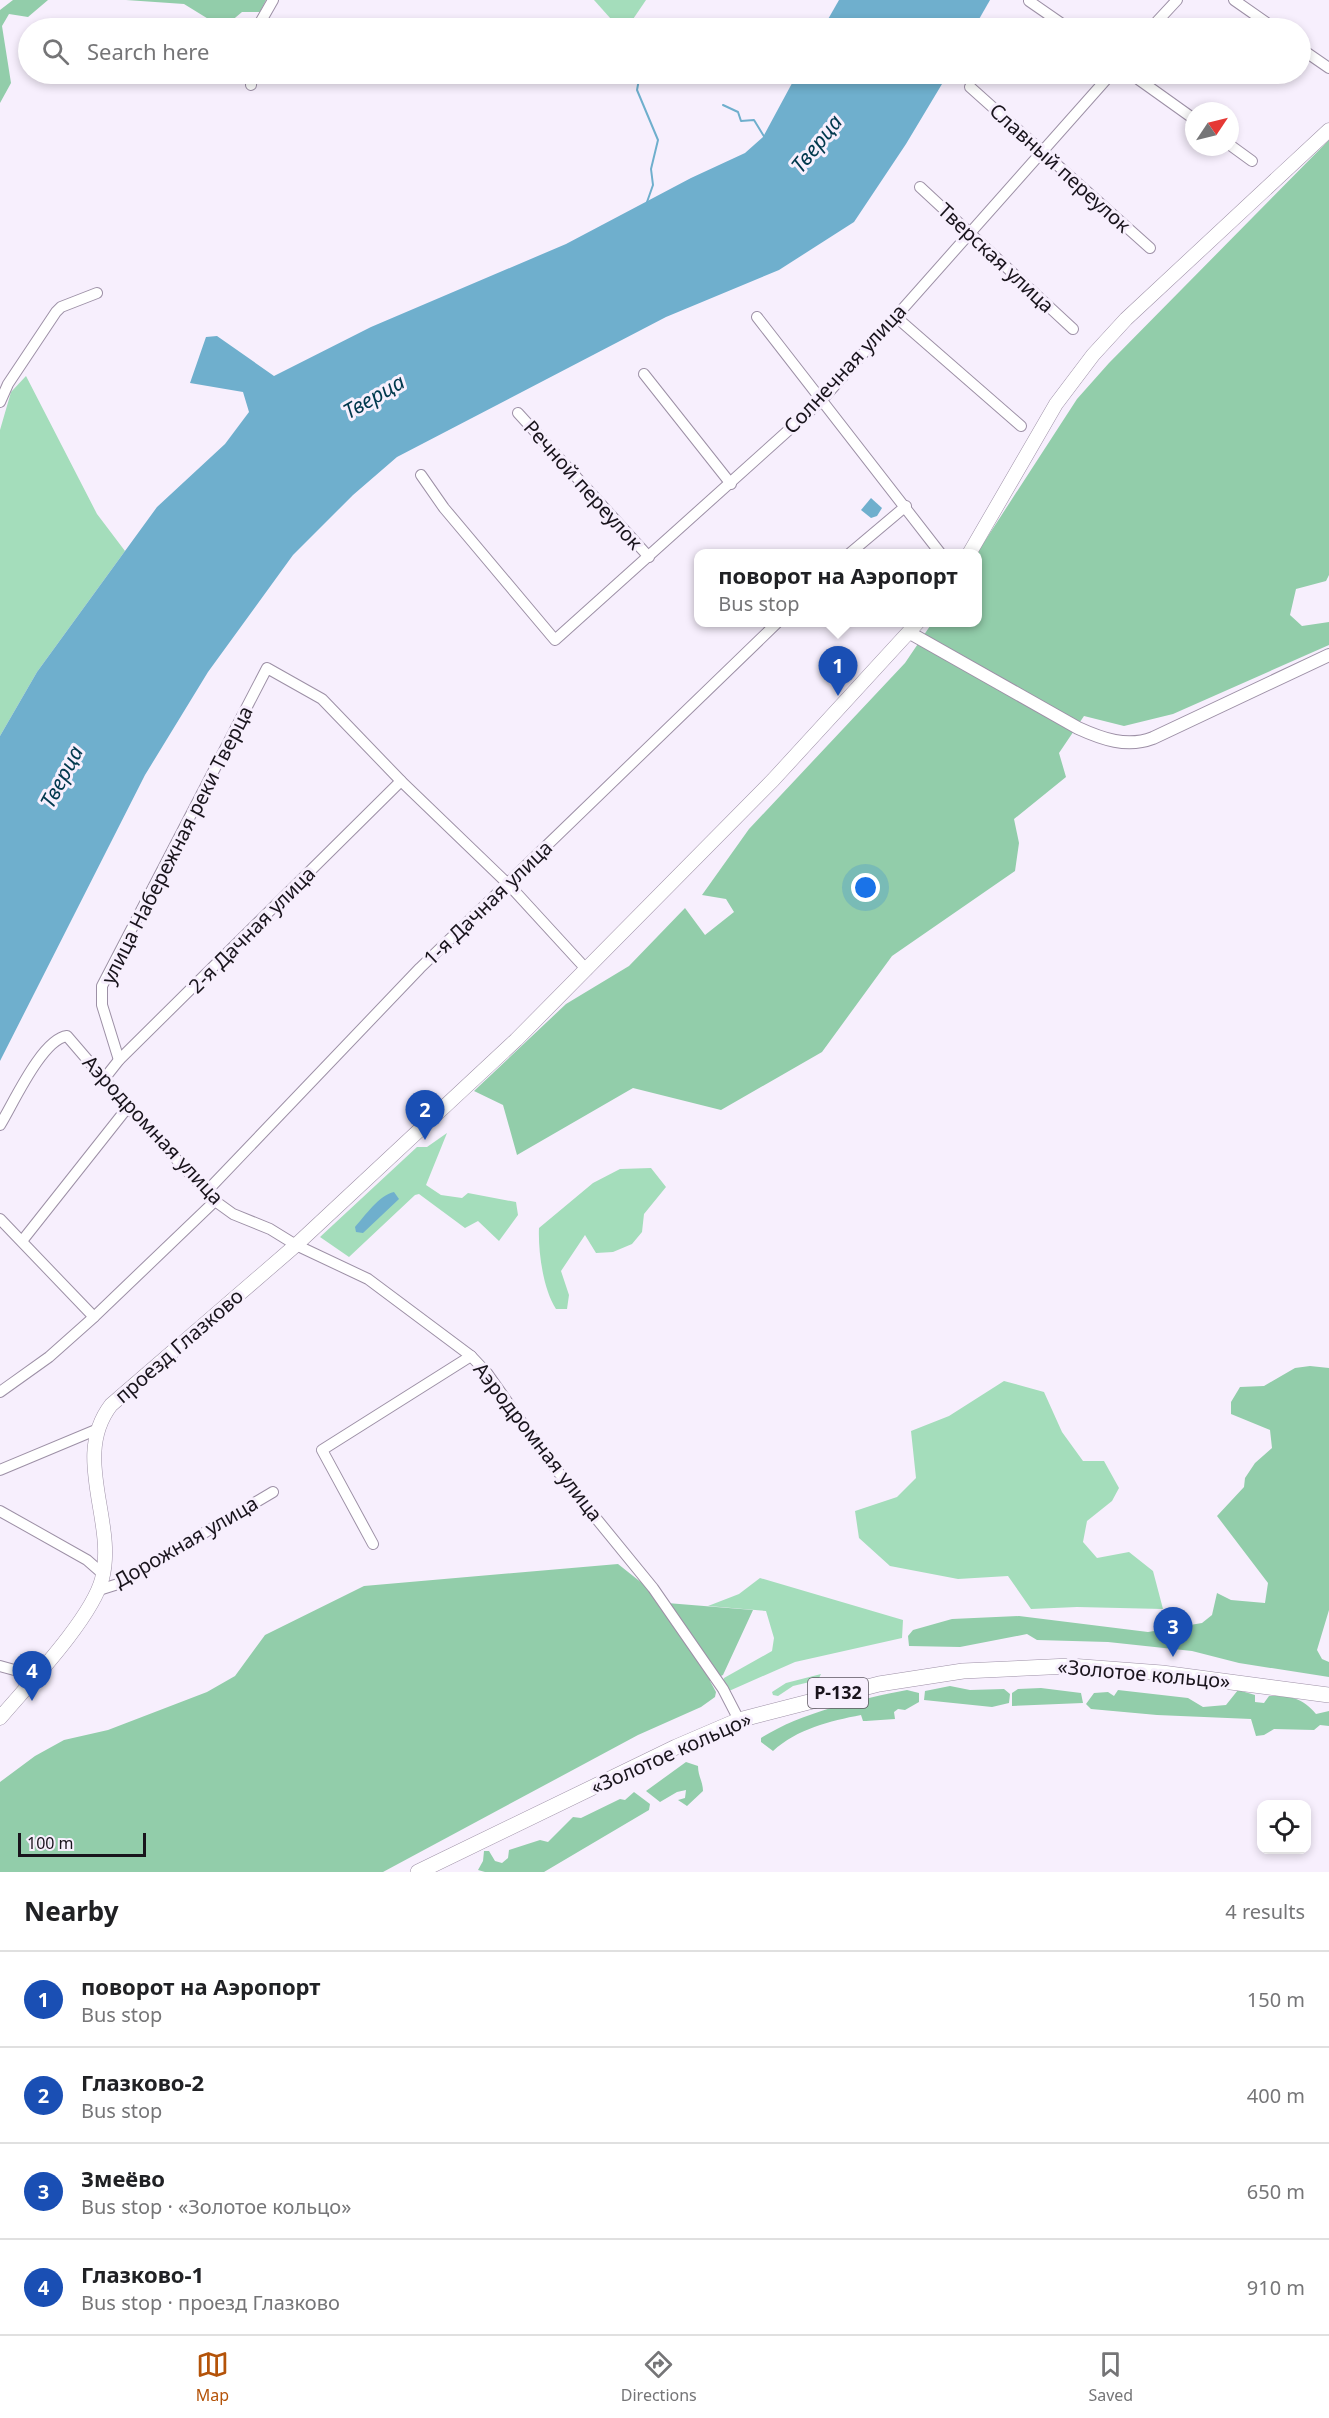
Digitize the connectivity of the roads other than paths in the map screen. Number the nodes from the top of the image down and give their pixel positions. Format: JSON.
{"nodes":[{"id":1,"x":273,"y":0,"type":"edge"},
{"id":2,"x":1177,"y":0,"type":"edge"},
{"id":3,"x":1234,"y":0,"type":"edge"},
{"id":4,"x":1029,"y":1,"type":"edge"},
{"id":5,"x":263,"y":18,"type":"edge"},
{"id":6,"x":1054,"y":18,"type":"edge"},
{"id":7,"x":1160,"y":18,"type":"edge"},
{"id":8,"x":1260,"y":18,"type":"edge"},
{"id":9,"x":1311,"y":56,"type":"edge"},
{"id":10,"x":1329,"y":68,"type":"edge"},
{"id":11,"x":1102,"y":84,"type":"edge"},
{"id":12,"x":1145,"y":84,"type":"edge"},
{"id":13,"x":970,"y":87,"type":"dead end"},
{"id":14,"x":1185,"y":113,"type":"edge"},
{"id":15,"x":1329,"y":130,"type":"edge"},
{"id":16,"x":1041,"y":150,"type":"junction"},
{"id":17,"x":1239,"y":152,"type":"edge"},
{"id":18,"x":1252,"y":161,"type":"dead end"},
{"id":19,"x":920,"y":187,"type":"dead end"},
{"id":20,"x":968,"y":232,"type":"junction"},
{"id":21,"x":1150,"y":248,"type":"dead end"},
{"id":22,"x":97,"y":292,"type":"dead end"},
{"id":23,"x":758,"y":317,"type":"dead end"},
{"id":24,"x":896,"y":317,"type":"junction"},
{"id":25,"x":1073,"y":329,"type":"dead end"},
{"id":26,"x":644,"y":374,"type":"dead end"},
{"id":27,"x":821,"y":401,"type":"junction"},
{"id":28,"x":0,"y":402,"type":"edge"},
{"id":29,"x":518,"y":413,"type":"dead end"},
{"id":30,"x":1021,"y":426,"type":"dead end"},
{"id":31,"x":421,"y":475,"type":"dead end"},
{"id":32,"x":731,"y":484,"type":"junction"},
{"id":33,"x":906,"y":506,"type":"junction"},
{"id":34,"x":855,"y":549,"type":"edge"},
{"id":35,"x":937,"y":549,"type":"edge"},
{"id":36,"x":972,"y":549,"type":"edge"},
{"id":37,"x":649,"y":557,"type":"junction"},
{"id":38,"x":773,"y":627,"type":"edge"},
{"id":39,"x":914,"y":628,"type":"edge"},
{"id":40,"x":1329,"y":655,"type":"edge"},
{"id":41,"x":401,"y":781,"type":"junction"},
{"id":42,"x":509,"y":885,"type":"junction"},
{"id":43,"x":587,"y":970,"type":"junction"},
{"id":44,"x":119,"y":1060,"type":"junction"},
{"id":45,"x":104,"y":1079,"type":"junction"},
{"id":46,"x":128,"y":1107,"type":"junction"},
{"id":47,"x":0,"y":1125,"type":"edge"},
{"id":48,"x":206,"y":1192,"type":"junction"},
{"id":49,"x":215,"y":1201,"type":"junction"},
{"id":50,"x":0,"y":1219,"type":"edge"},
{"id":51,"x":22,"y":1241,"type":"junction"},
{"id":52,"x":296,"y":1245,"type":"junction"},
{"id":53,"x":94,"y":1317,"type":"junction"},
{"id":54,"x":471,"y":1356,"type":"junction"},
{"id":55,"x":0,"y":1392,"type":"edge"},
{"id":56,"x":98,"y":1429,"type":"junction"},
{"id":57,"x":0,"y":1470,"type":"edge"},
{"id":58,"x":273,"y":1492,"type":"dead end"},
{"id":59,"x":0,"y":1511,"type":"edge"},
{"id":60,"x":373,"y":1544,"type":"dead end"},
{"id":61,"x":103,"y":1574,"type":"junction"},
{"id":62,"x":99,"y":1590,"type":"junction"},
{"id":63,"x":0,"y":1666,"type":"edge"},
{"id":64,"x":32,"y":1680,"type":"junction"},
{"id":65,"x":1329,"y":1695,"type":"edge"},
{"id":66,"x":0,"y":1718,"type":"edge"},
{"id":67,"x":739,"y":1720,"type":"junction"},
{"id":68,"x":420,"y":1871,"type":"edge"}],
"edges":[{"from":1,"to":5,"type":"street"},
{"from":2,"to":7,"type":"street"},
{"from":3,"to":8,"type":"street"},
{"from":4,"to":6,"type":"street"},
{"from":9,"to":10,"type":"street"},
{"from":11,"to":16,"type":"street","name":"Солнечная улица"},
{"from":12,"to":14,"type":"street"},
{"from":13,"to":16,"type":"street","name":"Славный переулок"},
{"from":15,"to":36,"type":"main road"},
{"from":16,"to":20,"type":"street","name":"Солнечная улица"},
{"from":16,"to":21,"type":"street","name":"Славный переулок"},
{"from":17,"to":18,"type":"street"},
{"from":19,"to":20,"type":"street","name":"Тверская улица"},
{"from":20,"to":24,"type":"street","name":"Солнечная улица"},
{"from":20,"to":25,"type":"street","name":"Тверская улица"},
{"from":22,"to":28,"type":"street"},
{"from":23,"to":27,"type":"street"},
{"from":24,"to":27,"type":"street","name":"Солнечная улица"},
{"from":24,"to":30,"type":"street"},
{"from":26,"to":32,"type":"street"},
{"from":27,"to":32,"type":"street","name":"Солнечная улица"},
{"from":27,"to":33,"type":"street"},
{"from":29,"to":37,"type":"street","name":"Речной переулок"},
{"from":31,"to":37,"type":"street","name":"Солнечная улица"},
{"from":32,"to":37,"type":"street","name":"Солнечная улица"},
{"from":33,"to":34,"type":"street"},
{"from":33,"to":35,"type":"street"},
{"from":38,"to":42,"type":"street","name":"1-я Дачная улица"},
{"from":39,"to":40,"type":"street"},
{"from":39,"to":43,"type":"main road","name":"проезд Глазково"},
{"from":41,"to":42,"type":"street"},
{"from":41,"to":44,"type":"street","name":"2-я Дачная улица"},
{"from":41,"to":44,"type":"street","name":"улица Набережная реки Тверца"},
{"from":42,"to":43,"type":"street"},
{"from":42,"to":48,"type":"street","name":"1-я Дачная улица"},
{"from":43,"to":52,"type":"main road","name":"проезд Глазково"},
{"from":44,"to":45,"type":"street","name":"2-я Дачная улица"},
{"from":45,"to":46,"type":"street","name":"Аэродромная улица"},
{"from":45,"to":47,"type":"street","name":"Аэродромная улица"},
{"from":46,"to":48,"type":"street","name":"Аэродромная улица"},
{"from":46,"to":51,"type":"street"},
{"from":48,"to":49,"type":"street","name":"Аэродромная улица"},
{"from":49,"to":52,"type":"street","name":"Аэродромная улица"},
{"from":49,"to":53,"type":"street"},
{"from":50,"to":51,"type":"street"},
{"from":51,"to":53,"type":"street"},
{"from":52,"to":54,"type":"street","name":"Аэродромная улица"},
{"from":52,"to":56,"type":"main road","name":"проезд Глазково"},
{"from":53,"to":55,"type":"street"},
{"from":54,"to":60,"type":"street"},
{"from":54,"to":67,"type":"street","name":"Аэродромная улица"},
{"from":56,"to":57,"type":"street"},
{"from":56,"to":61,"type":"main road","name":"проезд Глазково"},
{"from":58,"to":62,"type":"street","name":"Дорожная улица"},
{"from":59,"to":61,"type":"street"},
{"from":61,"to":62,"type":"main road","name":"проезд Глазково"},
{"from":62,"to":64,"type":"main road","name":"проезд Глазково"},
{"from":63,"to":64,"type":"street"},
{"from":64,"to":66,"type":"main road","name":"проезд Глазково"},
{"from":65,"to":67,"type":"main road","name":"«Золотое кольцо»","number":"Р-132"},
{"from":67,"to":68,"type":"main road","name":"«Золотое кольцо»","number":"Р-132"}]}
